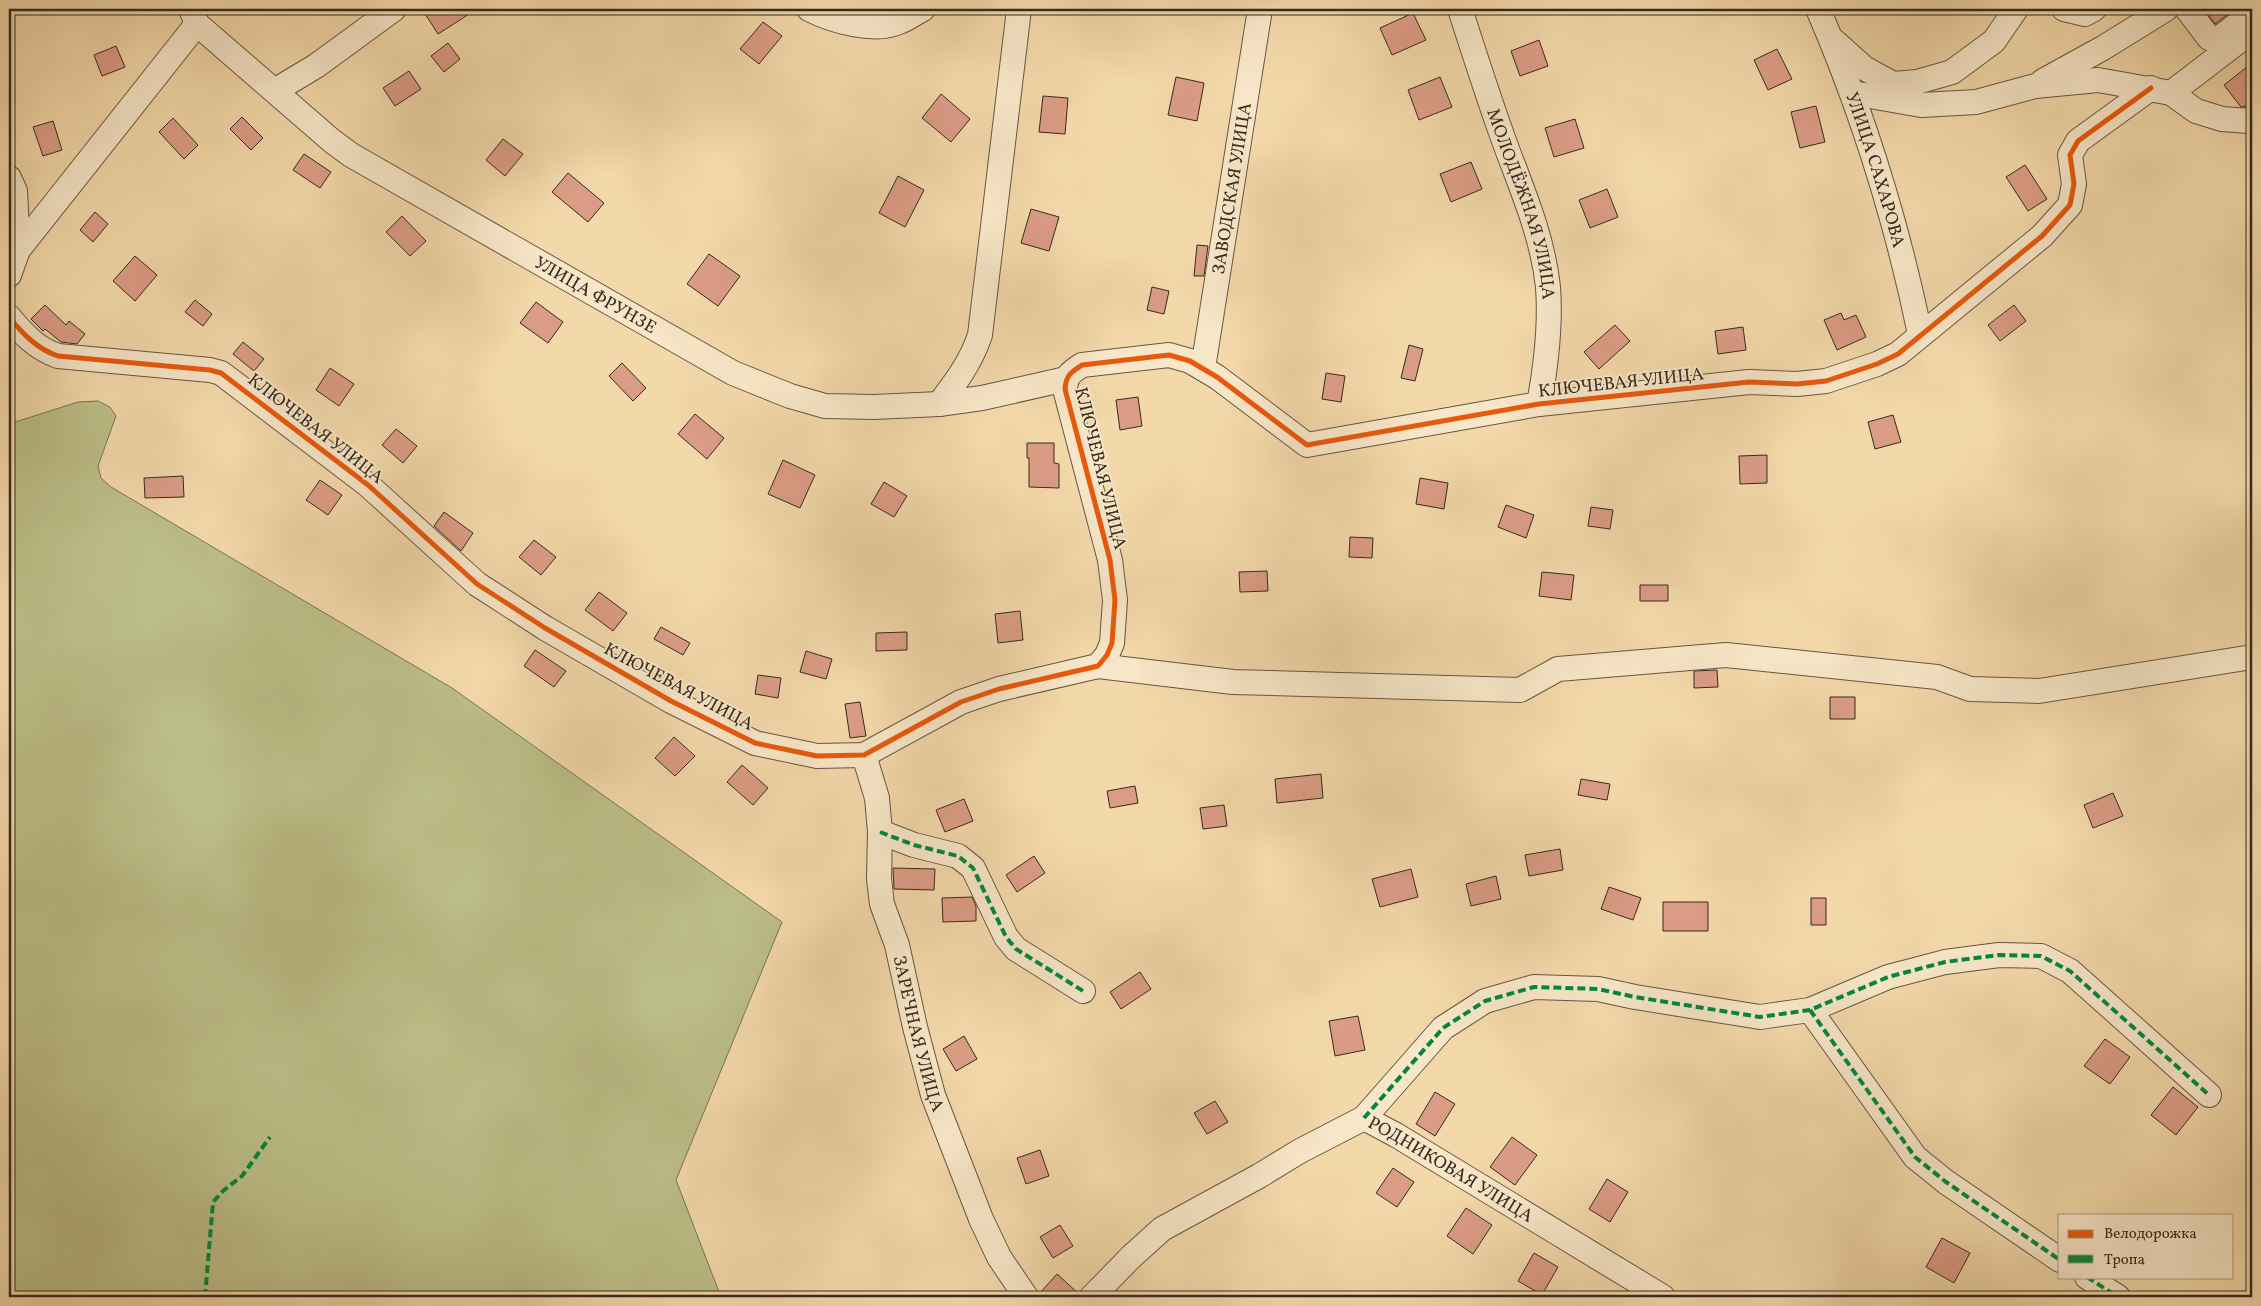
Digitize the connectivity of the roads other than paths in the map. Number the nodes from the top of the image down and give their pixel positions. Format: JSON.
{"nodes":[{"id":1,"x":394,"y":9,"type":"edge"},
{"id":2,"x":809,"y":9,"type":"edge"},
{"id":3,"x":923,"y":9,"type":"edge"},
{"id":4,"x":1019,"y":9,"type":"edge"},
{"id":5,"x":1260,"y":9,"type":"edge"},
{"id":6,"x":1460,"y":9,"type":"edge"},
{"id":7,"x":1818,"y":9,"type":"edge"},
{"id":8,"x":2016,"y":9,"type":"edge"},
{"id":9,"x":2064,"y":9,"type":"edge"},
{"id":10,"x":2094,"y":9,"type":"edge"},
{"id":11,"x":2166,"y":9,"type":"edge"},
{"id":12,"x":2187,"y":9,"type":"edge"},
{"id":13,"x":2252,"y":13,"type":"edge"},
{"id":14,"x":194,"y":16,"type":"edge"},
{"id":15,"x":2252,"y":31,"type":"edge"},
{"id":16,"x":1831,"y":38,"type":"junction"},
{"id":17,"x":2035,"y":86,"type":"junction"},
{"id":18,"x":276,"y":90,"type":"junction"},
{"id":19,"x":2161,"y":91,"type":"junction"},
{"id":20,"x":1853,"y":93,"type":"junction"},
{"id":21,"x":2252,"y":118,"type":"edge"},
{"id":22,"x":9,"y":178,"type":"edge"},
{"id":23,"x":18,"y":250,"type":"junction"},
{"id":24,"x":9,"y":275,"type":"edge"},
{"id":25,"x":9,"y":317,"type":"edge"},
{"id":26,"x":1920,"y":334,"type":"junction"},
{"id":27,"x":1203,"y":368,"type":"junction"},
{"id":28,"x":1066,"y":379,"type":"junction"},
{"id":29,"x":939,"y":404,"type":"junction"},
{"id":30,"x":1539,"y":404,"type":"junction"},
{"id":31,"x":2252,"y":657,"type":"edge"},
{"id":32,"x":1098,"y":666,"type":"junction"},
{"id":33,"x":864,"y":755,"type":"junction"},
{"id":34,"x":880,"y":832,"type":"junction"},
{"id":35,"x":1082,"y":991,"type":"dead end"},
{"id":36,"x":1810,"y":1010,"type":"junction"},
{"id":37,"x":2209,"y":1095,"type":"dead end"},
{"id":38,"x":1364,"y":1118,"type":"junction"},
{"id":39,"x":2058,"y":1259,"type":"edge"},
{"id":40,"x":2089,"y":1278,"type":"edge"},
{"id":41,"x":1026,"y":1297,"type":"edge"},
{"id":42,"x":1092,"y":1297,"type":"edge"},
{"id":43,"x":1664,"y":1297,"type":"edge"},
{"id":44,"x":2118,"y":1297,"type":"edge"}],
"edges":[{"from":1,"to":18,"type":"street"},
{"from":2,"to":3,"type":"street"},
{"from":4,"to":29,"type":"street"},
{"from":5,"to":27,"type":"street","name":"ЗАВОДСКАЯ УЛИЦА"},
{"from":6,"to":30,"type":"street","name":"МОЛОДЁЖНАЯ УЛИЦА"},
{"from":7,"to":16,"type":"street","name":"УЛИЦА САХАРОВА"},
{"from":8,"to":16,"type":"street"},
{"from":9,"to":10,"type":"street"},
{"from":11,"to":17,"type":"street"},
{"from":12,"to":13,"type":"street"},
{"from":14,"to":18,"type":"street","name":"УЛИЦА ФРУНЗЕ"},
{"from":14,"to":23,"type":"street"},
{"from":15,"to":19,"type":"street","name":"КЛЮЧЕВАЯ УЛИЦА"},
{"from":16,"to":20,"type":"street","name":"УЛИЦА САХАРОВА"},
{"from":17,"to":19,"type":"street"},
{"from":17,"to":20,"type":"street"},
{"from":18,"to":29,"type":"street","name":"УЛИЦА ФРУНЗЕ"},
{"from":19,"to":21,"type":"street"},
{"from":19,"to":26,"type":"street","name":"КЛЮЧЕВАЯ УЛИЦА"},
{"from":20,"to":26,"type":"street","name":"УЛИЦА САХАРОВА"},
{"from":22,"to":23,"type":"street"},
{"from":23,"to":24,"type":"street"},
{"from":25,"to":33,"type":"street","name":"КЛЮЧЕВАЯ УЛИЦА"},
{"from":26,"to":30,"type":"street","name":"КЛЮЧЕВАЯ УЛИЦА"},
{"from":27,"to":28,"type":"street","name":"КЛЮЧЕВАЯ УЛИЦА"},
{"from":27,"to":30,"type":"street","name":"КЛЮЧЕВАЯ УЛИЦА"},
{"from":28,"to":29,"type":"street","name":"УЛИЦА ФРУНЗЕ"},
{"from":28,"to":32,"type":"street","name":"КЛЮЧЕВАЯ УЛИЦА"},
{"from":31,"to":32,"type":"street","name":"КЛЮЧЕВАЯ УЛИЦА"},
{"from":32,"to":33,"type":"street","name":"КЛЮЧЕВАЯ УЛИЦА"},
{"from":33,"to":34,"type":"street","name":"ЗАРЕЧНАЯ УЛИЦА"},
{"from":34,"to":35,"type":"street"},
{"from":34,"to":41,"type":"street","name":"ЗАРЕЧНАЯ УЛИЦА"},
{"from":36,"to":37,"type":"street"},
{"from":36,"to":38,"type":"street"},
{"from":36,"to":39,"type":"street"},
{"from":38,"to":42,"type":"street","name":"РОДНИКОВАЯ УЛИЦА"},
{"from":38,"to":43,"type":"street","name":"РОДНИКОВАЯ УЛИЦА"},
{"from":40,"to":44,"type":"street"}]}
